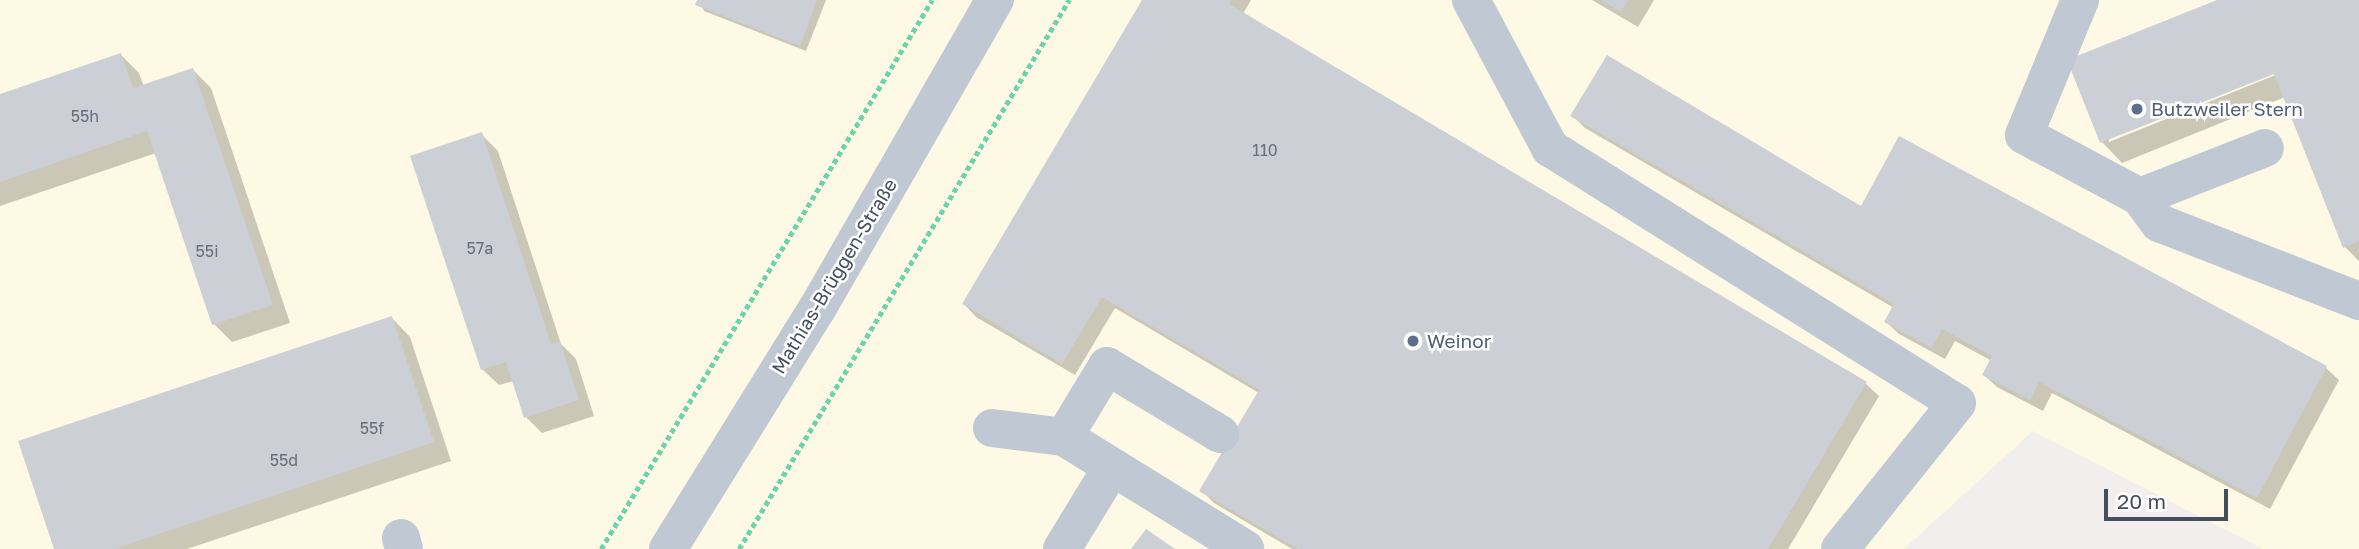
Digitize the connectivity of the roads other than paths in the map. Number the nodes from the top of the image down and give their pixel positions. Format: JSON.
{"nodes":[{"id":1,"x":995,"y":0,"type":"edge"},
{"id":2,"x":1471,"y":0,"type":"edge"},
{"id":3,"x":2080,"y":0,"type":"edge"},
{"id":4,"x":2265,"y":148,"type":"dead end"},
{"id":5,"x":2140,"y":197,"type":"junction"},
{"id":6,"x":2359,"y":301,"type":"edge"},
{"id":7,"x":992,"y":429,"type":"dead end"},
{"id":8,"x":1220,"y":434,"type":"dead end"},
{"id":9,"x":1064,"y":437,"type":"junction"},
{"id":10,"x":1112,"y":467,"type":"junction"},
{"id":11,"x":668,"y":549,"type":"edge"},
{"id":12,"x":1062,"y":549,"type":"edge"},
{"id":13,"x":1245,"y":549,"type":"edge"},
{"id":14,"x":1840,"y":549,"type":"edge"}],
"edges":[{"from":1,"to":11,"type":"street","name":"Mathias-Brüggen-Straße"},
{"from":2,"to":14,"type":"street"},
{"from":3,"to":5,"type":"street"},
{"from":4,"to":5,"type":"street"},
{"from":5,"to":6,"type":"street"},
{"from":7,"to":9,"type":"street"},
{"from":8,"to":9,"type":"street"},
{"from":9,"to":10,"type":"street"},
{"from":10,"to":12,"type":"street"},
{"from":10,"to":13,"type":"street"}]}
